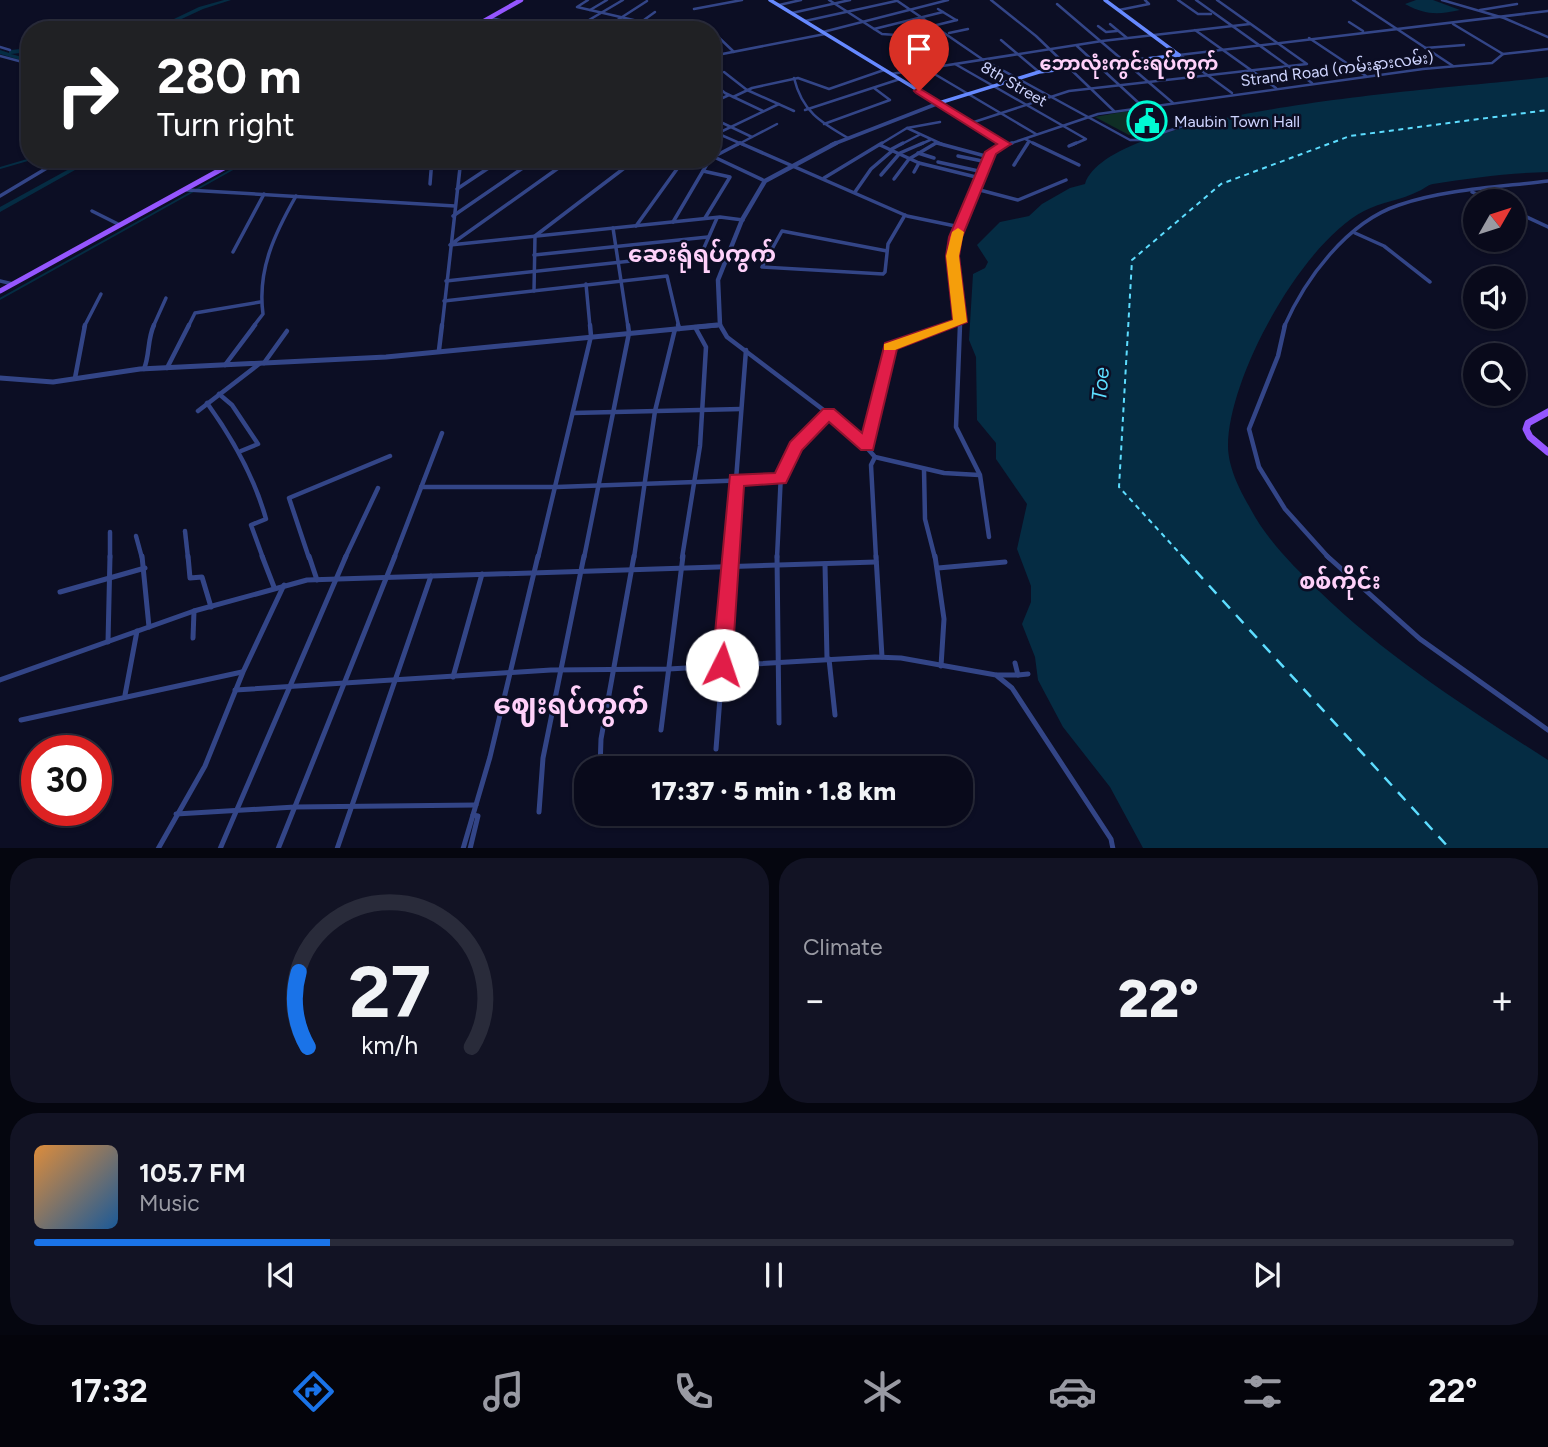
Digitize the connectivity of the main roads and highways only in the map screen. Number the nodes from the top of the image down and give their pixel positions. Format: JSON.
{"nodes":[{"id":1,"x":521,"y":0,"type":"edge"},
{"id":2,"x":771,"y":0,"type":"edge"},
{"id":3,"x":1105,"y":0,"type":"edge"},
{"id":4,"x":484,"y":21,"type":"edge"},
{"id":5,"x":224,"y":168,"type":"edge"},
{"id":6,"x":0,"y":291,"type":"edge"},
{"id":7,"x":1548,"y":412,"type":"edge"},
{"id":8,"x":1548,"y":452,"type":"edge"}],
"edges":[{"from":1,"to":4,"type":"main road"},
{"from":2,"to":3,"type":"main road"},
{"from":5,"to":6,"type":"main road"},
{"from":7,"to":8,"type":"main road"}]}
